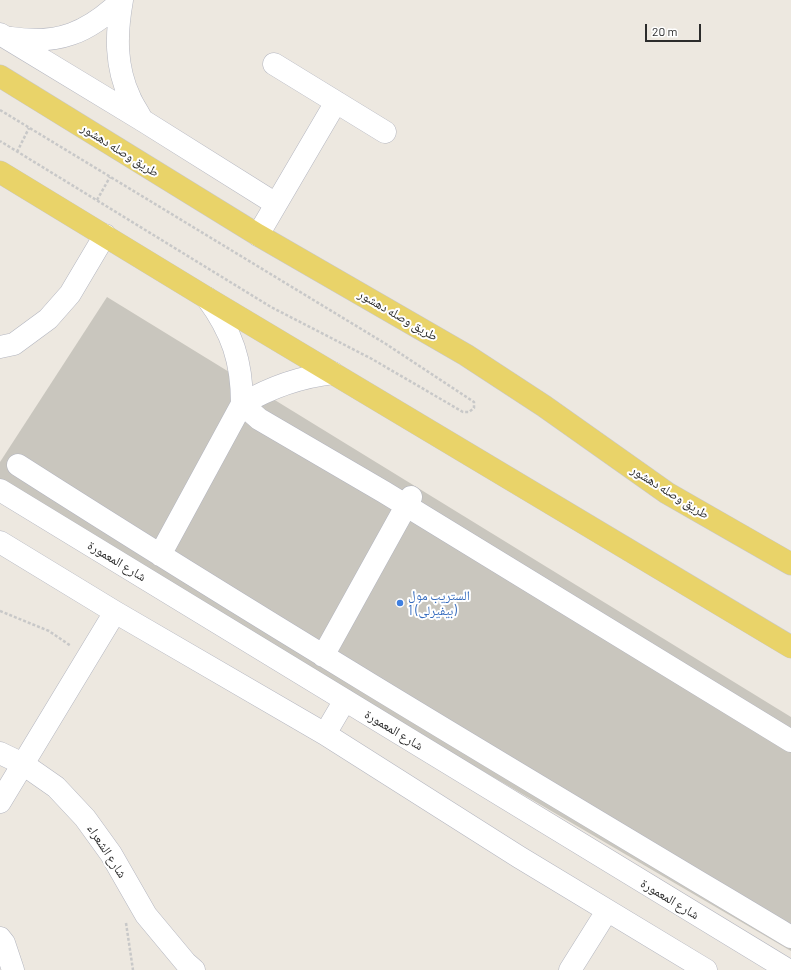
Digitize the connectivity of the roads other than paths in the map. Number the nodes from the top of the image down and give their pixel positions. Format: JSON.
{"nodes":[{"id":1,"x":3,"y":36,"type":"edge"},
{"id":2,"x":274,"y":64,"type":"dead end"},
{"id":3,"x":0,"y":76,"type":"edge"},
{"id":4,"x":336,"y":102,"type":"junction"},
{"id":5,"x":142,"y":120,"type":"junction"},
{"id":6,"x":385,"y":132,"type":"dead end"},
{"id":7,"x":0,"y":172,"type":"edge"},
{"id":8,"x":276,"y":204,"type":"junction"},
{"id":9,"x":105,"y":235,"type":"junction"},
{"id":10,"x":258,"y":235,"type":"junction"},
{"id":11,"x":207,"y":298,"type":"junction"},
{"id":12,"x":0,"y":347,"type":"edge"},
{"id":13,"x":332,"y":372,"type":"junction"},
{"id":14,"x":242,"y":404,"type":"junction"},
{"id":15,"x":18,"y":465,"type":"dead end"},
{"id":16,"x":0,"y":490,"type":"edge"},
{"id":17,"x":414,"y":505,"type":"junction"},
{"id":18,"x":0,"y":542,"type":"edge"},
{"id":19,"x":160,"y":555,"type":"junction"},
{"id":20,"x":791,"y":564,"type":"edge"},
{"id":21,"x":115,"y":612,"type":"junction"},
{"id":22,"x":791,"y":647,"type":"edge"},
{"id":23,"x":327,"y":659,"type":"junction"},
{"id":24,"x":345,"y":700,"type":"junction"},
{"id":25,"x":791,"y":728,"type":"edge"},
{"id":26,"x":325,"y":734,"type":"junction"},
{"id":27,"x":791,"y":741,"type":"edge"},
{"id":28,"x":0,"y":753,"type":"edge"},
{"id":29,"x":23,"y":764,"type":"junction"},
{"id":30,"x":0,"y":802,"type":"edge"},
{"id":31,"x":607,"y":911,"type":"junction"},
{"id":32,"x":791,"y":937,"type":"edge"},
{"id":33,"x":0,"y":938,"type":"edge"},
{"id":34,"x":685,"y":964,"type":"edge"},
{"id":35,"x":13,"y":970,"type":"edge"},
{"id":36,"x":194,"y":970,"type":"edge"},
{"id":37,"x":570,"y":970,"type":"edge"},
{"id":38,"x":706,"y":970,"type":"edge"},
{"id":39,"x":788,"y":970,"type":"edge"}],
"edges":[{"from":1,"to":5,"type":"street"},
{"from":1,"to":5,"type":"street"},
{"from":2,"to":4,"type":"street"},
{"from":3,"to":10,"type":"main road","name":"طريق وصله دهشور"},
{"from":4,"to":6,"type":"street"},
{"from":4,"to":8,"type":"street"},
{"from":5,"to":8,"type":"street"},
{"from":7,"to":9,"type":"main road"},
{"from":8,"to":10,"type":"street"},
{"from":9,"to":11,"type":"main road"},
{"from":9,"to":12,"type":"street"},
{"from":10,"to":20,"type":"main road","name":"طريق وصله دهشور"},
{"from":11,"to":13,"type":"main road"},
{"from":11,"to":14,"type":"street"},
{"from":13,"to":14,"type":"street"},
{"from":13,"to":22,"type":"main road"},
{"from":14,"to":17,"type":"street"},
{"from":14,"to":19,"type":"street"},
{"from":15,"to":19,"type":"street"},
{"from":16,"to":24,"type":"street","name":"شارع المعمورة"},
{"from":17,"to":23,"type":"street"},
{"from":17,"to":25,"type":"street"},
{"from":17,"to":27,"type":"street"},
{"from":18,"to":21,"type":"street"},
{"from":19,"to":23,"type":"street"},
{"from":21,"to":26,"type":"street"},
{"from":21,"to":29,"type":"street"},
{"from":23,"to":32,"type":"street"},
{"from":24,"to":26,"type":"street"},
{"from":24,"to":39,"type":"street","name":"شارع المعمورة"},
{"from":26,"to":31,"type":"street"},
{"from":28,"to":29,"type":"street","name":"شارع الشعراء"},
{"from":29,"to":30,"type":"street"},
{"from":29,"to":36,"type":"street","name":"شارع الشعراء"},
{"from":31,"to":34,"type":"street"},
{"from":31,"to":37,"type":"street"},
{"from":33,"to":35,"type":"street"},
{"from":34,"to":38,"type":"street"}]}
